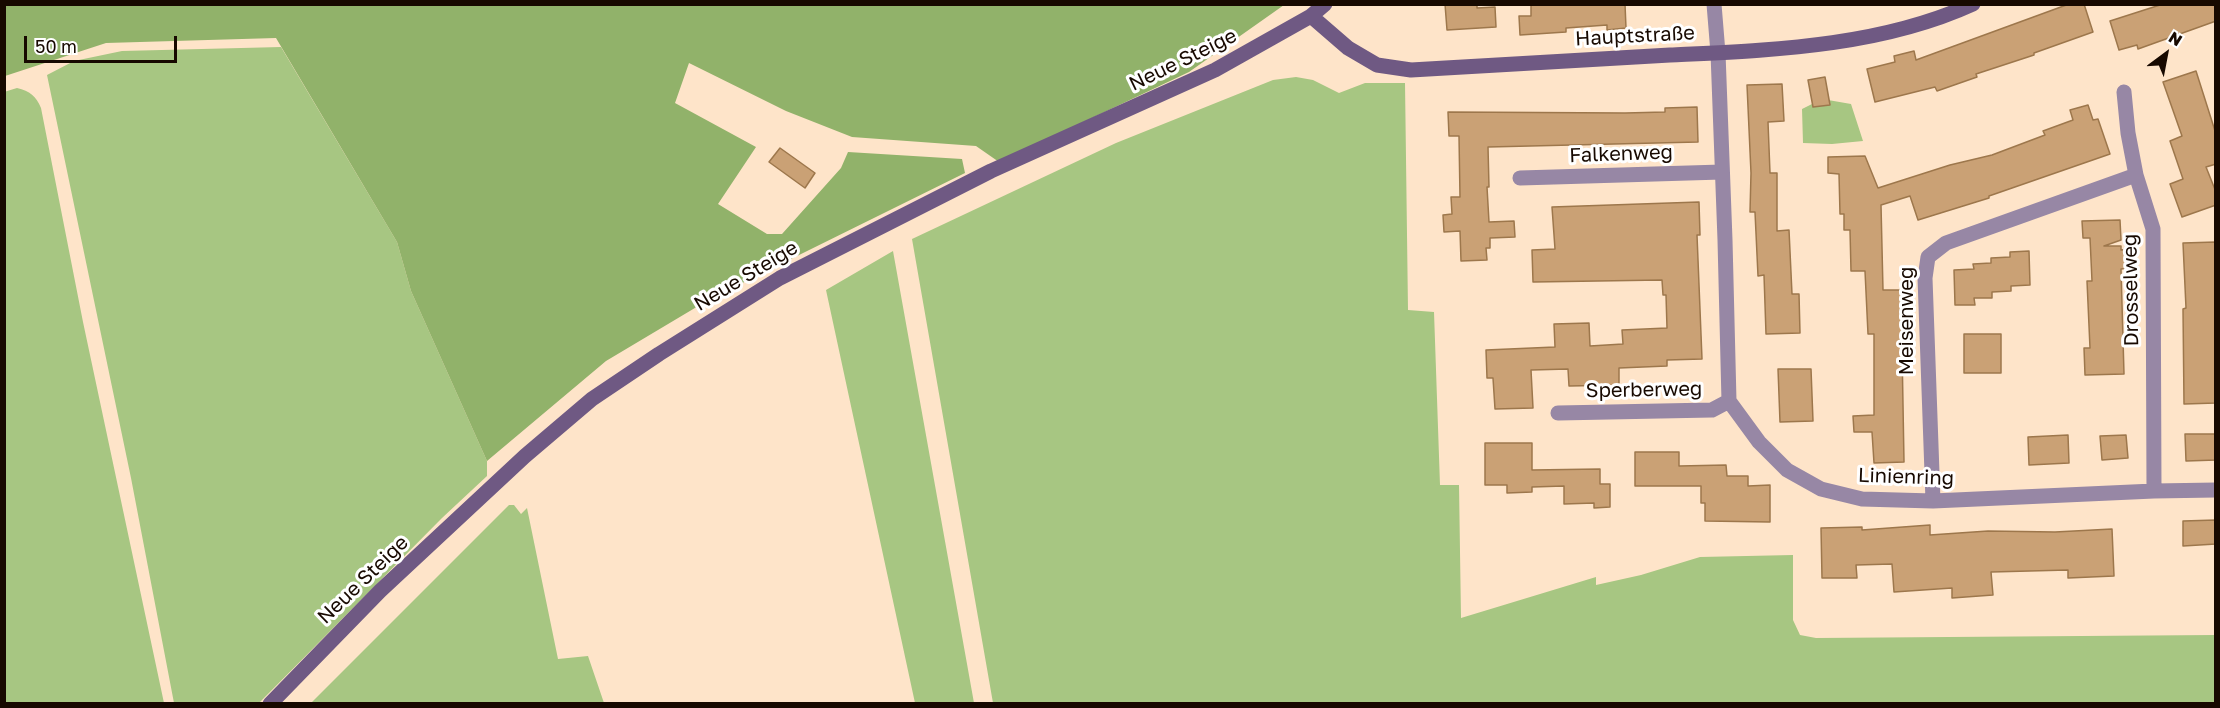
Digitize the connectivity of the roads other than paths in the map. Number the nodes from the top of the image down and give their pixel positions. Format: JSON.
{"nodes":[{"id":1,"x":1325,"y":4,"type":"edge"},
{"id":2,"x":1714,"y":4,"type":"edge"},
{"id":3,"x":1973,"y":4,"type":"edge"},
{"id":4,"x":1311,"y":16,"type":"junction"},
{"id":5,"x":1718,"y":53,"type":"junction"},
{"id":6,"x":2124,"y":92,"type":"dead end"},
{"id":7,"x":1722,"y":172,"type":"junction"},
{"id":8,"x":2136,"y":175,"type":"junction"},
{"id":9,"x":1520,"y":178,"type":"dead end"},
{"id":10,"x":1729,"y":401,"type":"junction"},
{"id":11,"x":1558,"y":413,"type":"dead end"},
{"id":12,"x":2216,"y":490,"type":"edge"},
{"id":13,"x":2154,"y":491,"type":"junction"},
{"id":14,"x":1933,"y":501,"type":"junction"},
{"id":15,"x":270,"y":704,"type":"edge"}],
"edges":[{"from":1,"to":4,"type":"main road","name":"Neue Steige"},
{"from":2,"to":5,"type":"street"},
{"from":3,"to":5,"type":"main road","name":"Hauptstraße"},
{"from":4,"to":5,"type":"main road","name":"Hauptstraße"},
{"from":4,"to":15,"type":"main road","name":"Neue Steige"},
{"from":5,"to":7,"type":"street"},
{"from":6,"to":8,"type":"street","name":"Drosselweg"},
{"from":7,"to":9,"type":"street","name":"Falkenweg"},
{"from":7,"to":10,"type":"street"},
{"from":8,"to":13,"type":"street","name":"Drosselweg"},
{"from":8,"to":14,"type":"street","name":"Meisenweg"},
{"from":10,"to":11,"type":"street","name":"Sperberweg"},
{"from":10,"to":14,"type":"street","name":"Linienring"},
{"from":12,"to":13,"type":"street","name":"Linienring"},
{"from":13,"to":14,"type":"street","name":"Linienring"}]}
